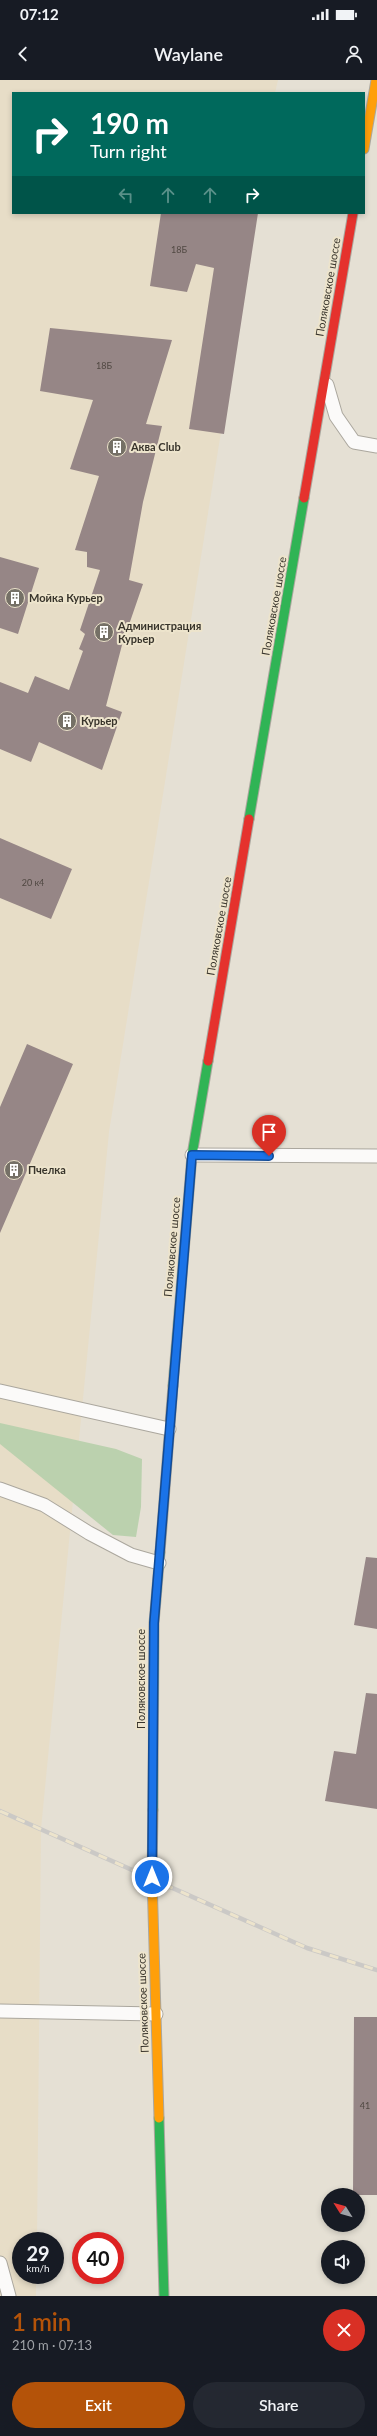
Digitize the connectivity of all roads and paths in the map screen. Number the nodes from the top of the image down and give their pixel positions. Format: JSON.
{"nodes":[{"id":1,"x":376,"y":80,"type":"edge"},
{"id":2,"x":365,"y":143,"type":"edge"},
{"id":3,"x":353,"y":214,"type":"edge"},
{"id":4,"x":325,"y":378,"type":"junction"},
{"id":5,"x":377,"y":446,"type":"edge"},
{"id":6,"x":192,"y":1155,"type":"junction"},
{"id":7,"x":377,"y":1156,"type":"edge"},
{"id":8,"x":0,"y":1390,"type":"edge"},
{"id":9,"x":169,"y":1429,"type":"junction"},
{"id":10,"x":0,"y":1489,"type":"edge"},
{"id":11,"x":158,"y":1563,"type":"junction"},
{"id":12,"x":0,"y":2011,"type":"edge"},
{"id":13,"x":156,"y":2014,"type":"junction"},
{"id":14,"x":0,"y":2263,"type":"edge"},
{"id":15,"x":9,"y":2296,"type":"edge"},
{"id":16,"x":164,"y":2296,"type":"edge"}],
"edges":[{"from":1,"to":2,"type":"street"},
{"from":3,"to":4,"type":"street","name":"Поляковское шоссе"},
{"from":4,"to":5,"type":"lane"},
{"from":4,"to":6,"type":"street","name":"Поляковское шоссе"},
{"from":6,"to":7,"type":"lane"},
{"from":6,"to":9,"type":"street","name":"Поляковское шоссе"},
{"from":8,"to":9,"type":"lane"},
{"from":9,"to":11,"type":"street","name":"Поляковское шоссе"},
{"from":10,"to":11,"type":"lane"},
{"from":11,"to":13,"type":"street","name":"Поляковское шоссе"},
{"from":12,"to":13,"type":"lane"},
{"from":13,"to":16,"type":"street","name":"Поляковское шоссе"},
{"from":14,"to":15,"type":"lane"}]}
